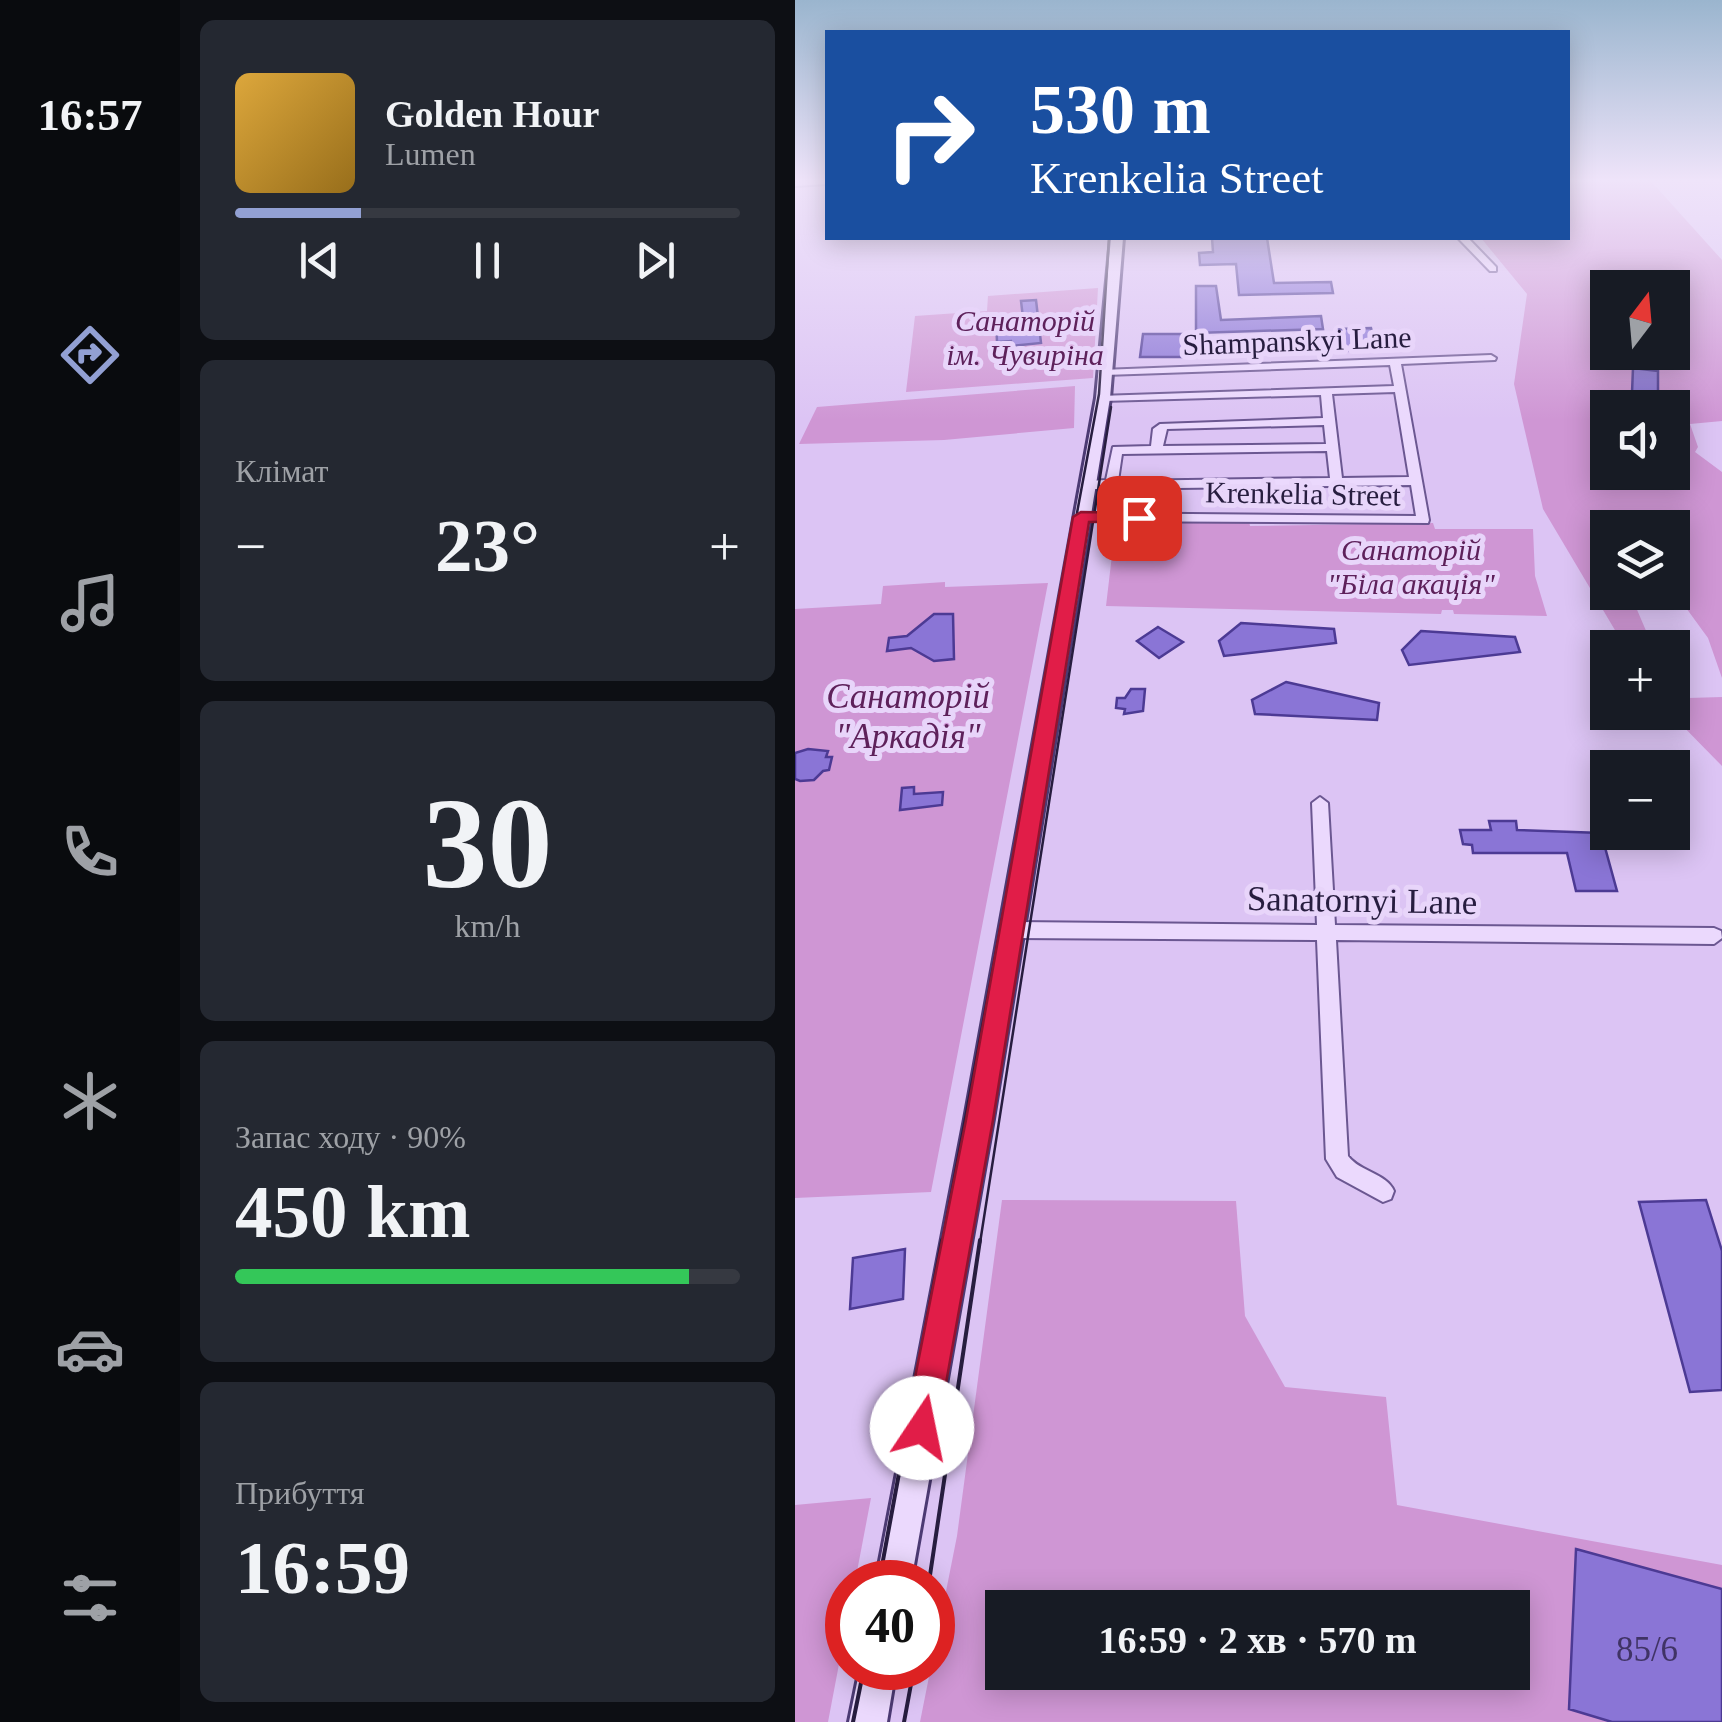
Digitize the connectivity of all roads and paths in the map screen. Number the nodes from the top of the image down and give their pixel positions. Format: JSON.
{"nodes":[{"id":1,"x":1115,"y":259,"type":"edge"},
{"id":2,"x":1484,"y":259,"type":"edge"},
{"id":3,"x":1493,"y":269,"type":"dead end"},
{"id":4,"x":1491,"y":358,"type":"dead end"},
{"id":5,"x":1395,"y":362,"type":"junction"},
{"id":6,"x":1105,"y":372,"type":"junction"},
{"id":7,"x":1398,"y":390,"type":"junction"},
{"id":8,"x":1326,"y":391,"type":"junction"},
{"id":9,"x":1159,"y":396,"type":"junction"},
{"id":10,"x":1103,"y":398,"type":"junction"},
{"id":11,"x":1329,"y":421,"type":"junction"},
{"id":12,"x":1162,"y":427,"type":"junction"},
{"id":13,"x":1332,"y":447,"type":"junction"},
{"id":14,"x":1157,"y":449,"type":"junction"},
{"id":15,"x":1336,"y":481,"type":"junction"},
{"id":16,"x":1416,"y":481,"type":"junction"},
{"id":17,"x":1097,"y":485,"type":"junction"},
{"id":18,"x":1081,"y":517,"type":"junction"},
{"id":19,"x":1320,"y":803,"type":"dead end"},
{"id":20,"x":1010,"y":930,"type":"junction"},
{"id":21,"x":1328,"y":932,"type":"junction"},
{"id":22,"x":1714,"y":936,"type":"dead end"},
{"id":23,"x":1383,"y":1191,"type":"dead end"},
{"id":24,"x":897,"y":1560,"type":"edge"},
{"id":25,"x":874,"y":1690,"type":"edge"},
{"id":26,"x":869,"y":1722,"type":"edge"}],
"edges":[{"from":1,"to":6,"type":"street"},
{"from":2,"to":3,"type":"street"},
{"from":4,"to":5,"type":"street","name":"Shampanskyi Lane"},
{"from":5,"to":6,"type":"street","name":"Shampanskyi Lane"},
{"from":5,"to":7,"type":"street","name":"Krenkelia Street"},
{"from":6,"to":10,"type":"street"},
{"from":7,"to":8,"type":"street"},
{"from":7,"to":16,"type":"street","name":"Krenkelia Street"},
{"from":8,"to":9,"type":"street"},
{"from":8,"to":11,"type":"street"},
{"from":9,"to":10,"type":"street"},
{"from":9,"to":12,"type":"street"},
{"from":10,"to":17,"type":"street"},
{"from":11,"to":12,"type":"street"},
{"from":11,"to":13,"type":"street"},
{"from":12,"to":14,"type":"street"},
{"from":13,"to":14,"type":"street"},
{"from":13,"to":15,"type":"street"},
{"from":14,"to":17,"type":"street"},
{"from":15,"to":16,"type":"street"},
{"from":15,"to":17,"type":"street"},
{"from":16,"to":18,"type":"street","name":"Krenkelia Street"},
{"from":17,"to":18,"type":"street"},
{"from":18,"to":20,"type":"street"},
{"from":19,"to":21,"type":"street"},
{"from":20,"to":21,"type":"street","name":"Sanatornyi Lane"},
{"from":20,"to":24,"type":"street"},
{"from":21,"to":22,"type":"street","name":"Sanatornyi Lane"},
{"from":21,"to":23,"type":"street"},
{"from":25,"to":26,"type":"street"}]}
